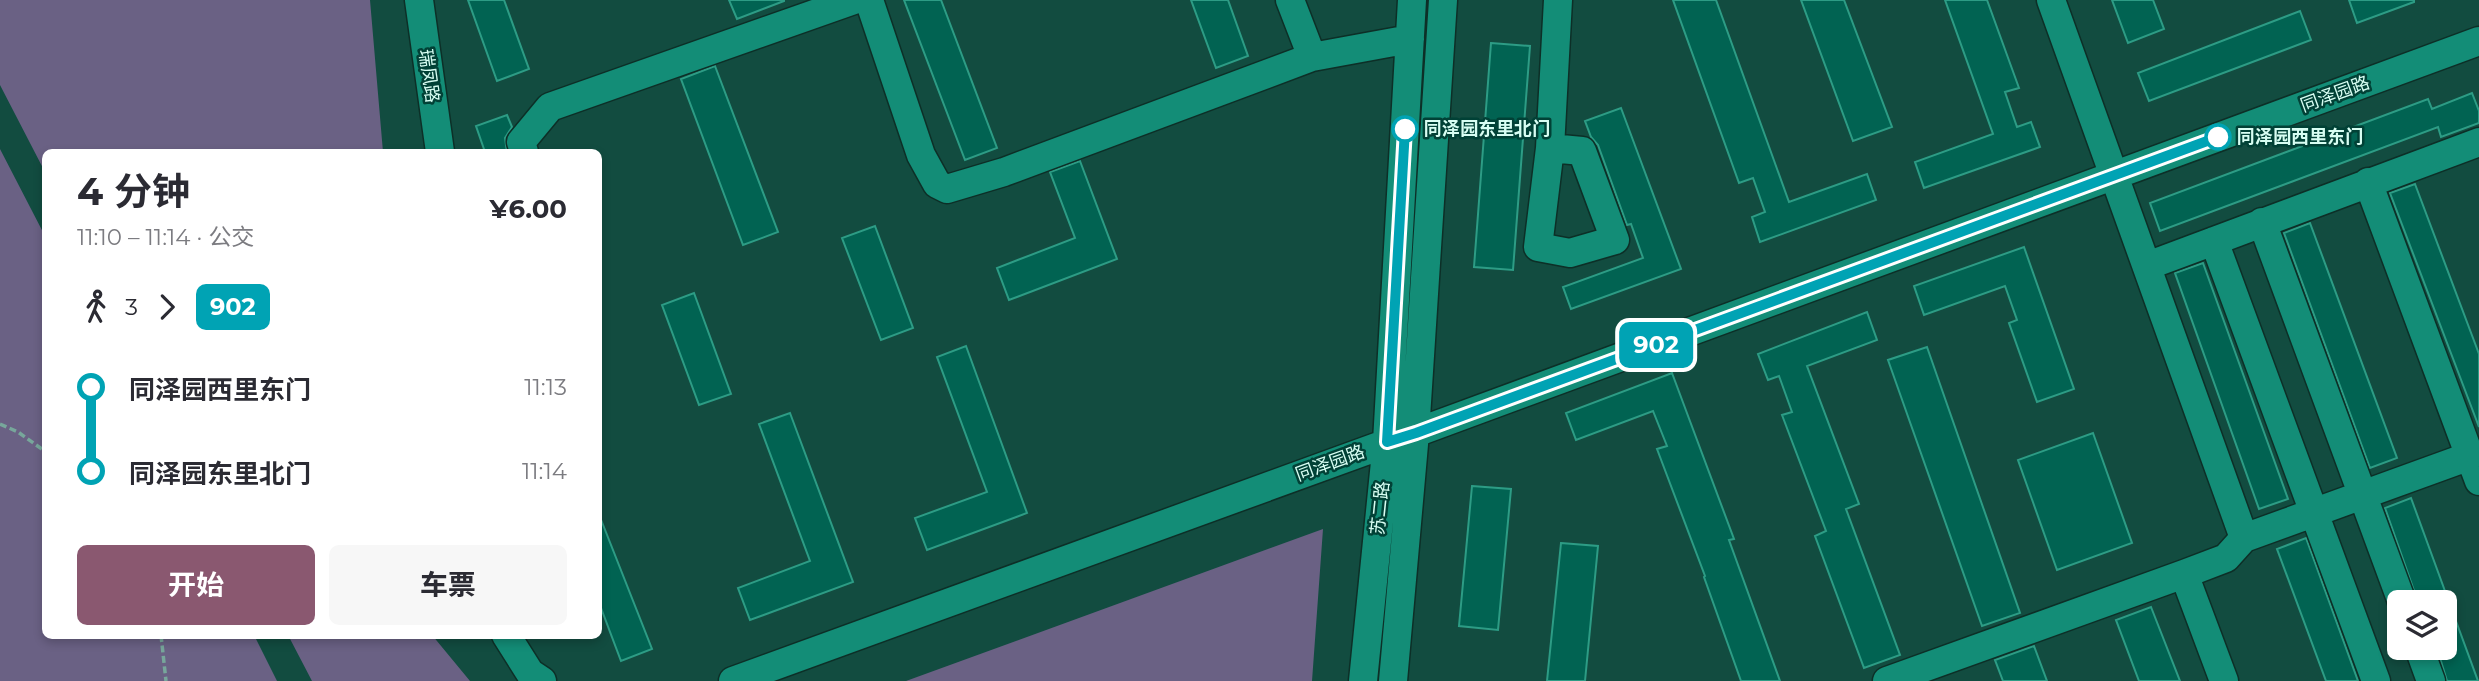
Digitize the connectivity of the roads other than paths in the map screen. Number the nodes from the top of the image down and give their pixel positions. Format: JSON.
{"nodes":[{"id":1,"x":419,"y":0,"type":"edge"},
{"id":2,"x":854,"y":0,"type":"edge"},
{"id":3,"x":869,"y":0,"type":"edge"},
{"id":4,"x":1290,"y":0,"type":"edge"},
{"id":5,"x":1412,"y":0,"type":"edge"},
{"id":6,"x":1443,"y":0,"type":"edge"},
{"id":7,"x":1558,"y":0,"type":"edge"},
{"id":8,"x":2051,"y":0,"type":"edge"},
{"id":9,"x":1410,"y":39,"type":"junction"},
{"id":10,"x":2479,"y":41,"type":"edge"},
{"id":11,"x":1312,"y":57,"type":"junction"},
{"id":12,"x":2479,"y":142,"type":"edge"},
{"id":13,"x":1550,"y":148,"type":"dead end"},
{"id":14,"x":440,"y":149,"type":"edge"},
{"id":15,"x":523,"y":149,"type":"edge"},
{"id":16,"x":2114,"y":176,"type":"junction"},
{"id":17,"x":2368,"y":182,"type":"junction"},
{"id":18,"x":2262,"y":222,"type":"junction"},
{"id":19,"x":2214,"y":241,"type":"junction"},
{"id":20,"x":2147,"y":266,"type":"junction"},
{"id":21,"x":1416,"y":433,"type":"junction"},
{"id":22,"x":1387,"y":442,"type":"junction"},
{"id":23,"x":2474,"y":469,"type":"edge"},
{"id":24,"x":2363,"y":495,"type":"junction"},
{"id":25,"x":2313,"y":513,"type":"junction"},
{"id":26,"x":2244,"y":538,"type":"junction"},
{"id":27,"x":2183,"y":574,"type":"junction"},
{"id":28,"x":2398,"y":590,"type":"edge"},
{"id":29,"x":509,"y":639,"type":"edge"},
{"id":30,"x":2423,"y":660,"type":"edge"},
{"id":31,"x":536,"y":677,"type":"edge"},
{"id":32,"x":733,"y":681,"type":"edge"},
{"id":33,"x":1363,"y":681,"type":"edge"},
{"id":34,"x":1393,"y":681,"type":"edge"},
{"id":35,"x":1887,"y":681,"type":"edge"},
{"id":36,"x":2224,"y":681,"type":"edge"},
{"id":37,"x":2376,"y":681,"type":"edge"},
{"id":38,"x":2431,"y":681,"type":"edge"}],
"edges":[{"from":1,"to":14,"type":"street","name":"瑞凤路"},
{"from":2,"to":15,"type":"street"},
{"from":3,"to":11,"type":"street"},
{"from":4,"to":11,"type":"street"},
{"from":5,"to":9,"type":"street","name":"苏二路"},
{"from":6,"to":21,"type":"street","name":"苏二路"},
{"from":7,"to":13,"type":"street"},
{"from":8,"to":16,"type":"street"},
{"from":9,"to":11,"type":"street"},
{"from":9,"to":22,"type":"street","name":"苏二路"},
{"from":10,"to":16,"type":"street","name":"同泽园路"},
{"from":12,"to":17,"type":"street"},
{"from":16,"to":20,"type":"street"},
{"from":16,"to":21,"type":"street","name":"同泽园路"},
{"from":17,"to":18,"type":"street"},
{"from":17,"to":23,"type":"street"},
{"from":18,"to":19,"type":"street"},
{"from":18,"to":24,"type":"street"},
{"from":19,"to":20,"type":"street"},
{"from":19,"to":25,"type":"street"},
{"from":20,"to":26,"type":"street"},
{"from":21,"to":22,"type":"street","name":"同泽园路"},
{"from":21,"to":34,"type":"street","name":"苏二路"},
{"from":22,"to":32,"type":"street","name":"同泽园路"},
{"from":22,"to":33,"type":"street","name":"苏二路"},
{"from":23,"to":24,"type":"street"},
{"from":24,"to":25,"type":"street"},
{"from":24,"to":28,"type":"street"},
{"from":25,"to":26,"type":"street"},
{"from":25,"to":37,"type":"street"},
{"from":26,"to":27,"type":"street"},
{"from":27,"to":35,"type":"street"},
{"from":27,"to":36,"type":"street"},
{"from":29,"to":31,"type":"street"},
{"from":30,"to":38,"type":"street"}]}
